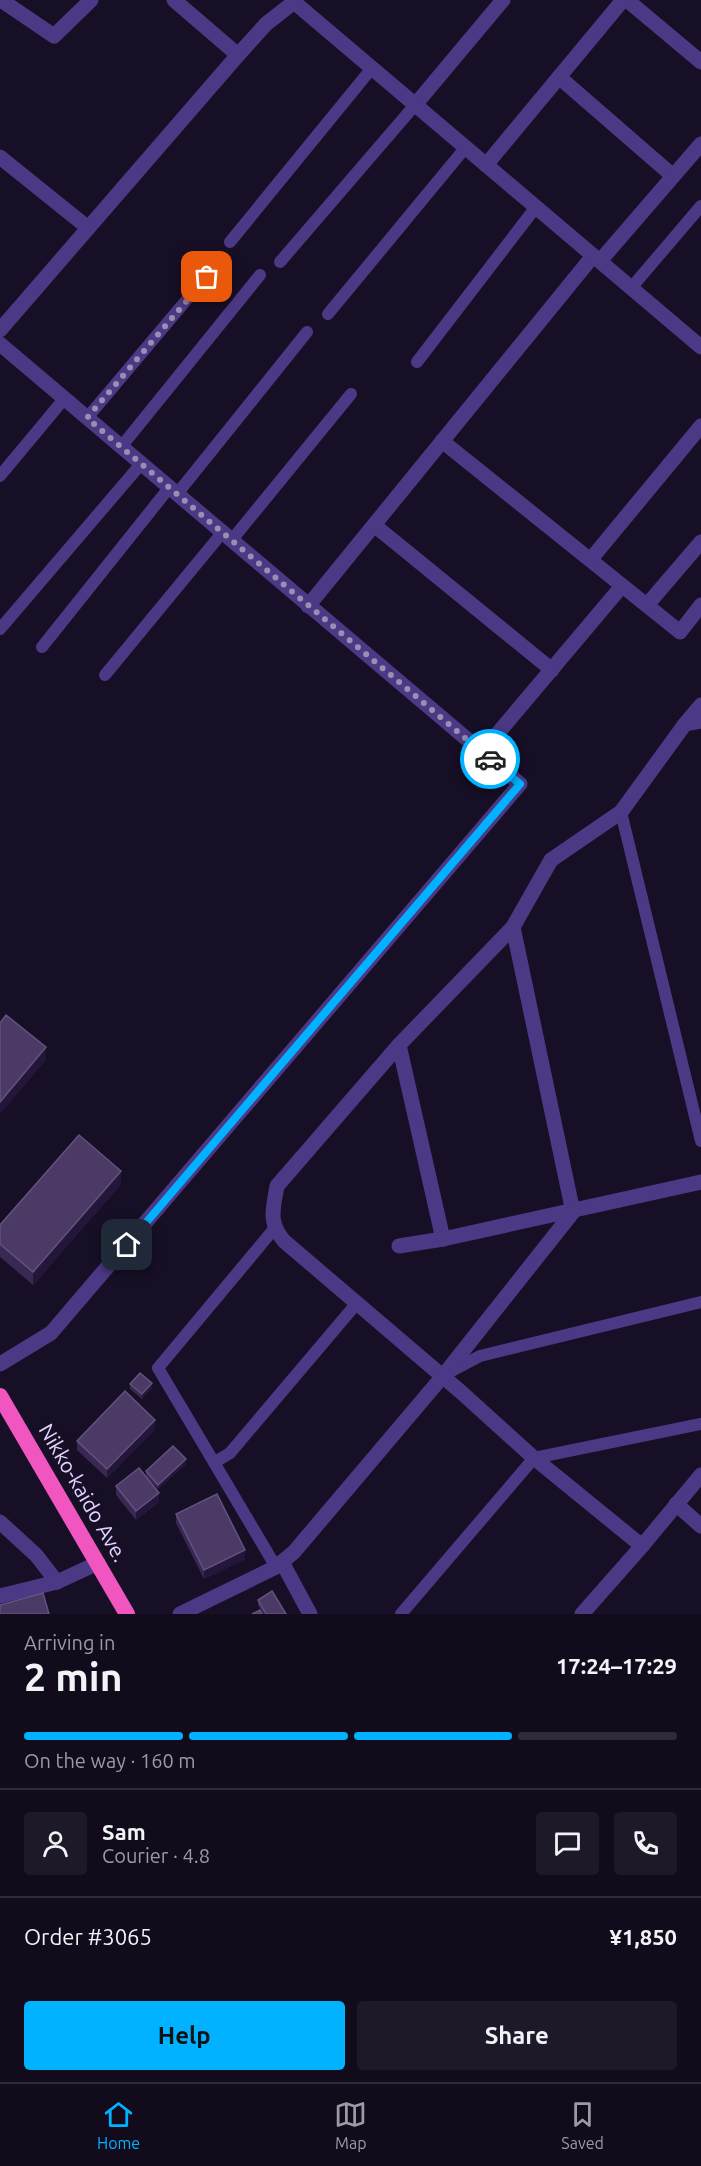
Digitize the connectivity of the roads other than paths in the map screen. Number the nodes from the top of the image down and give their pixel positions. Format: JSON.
{"nodes":[{"id":1,"x":1,"y":0,"type":"edge"},
{"id":2,"x":91,"y":0,"type":"edge"},
{"id":3,"x":174,"y":0,"type":"edge"},
{"id":4,"x":503,"y":0,"type":"edge"},
{"id":5,"x":625,"y":0,"type":"edge"},
{"id":6,"x":295,"y":1,"type":"edge"},
{"id":7,"x":238,"y":55,"type":"junction"},
{"id":8,"x":701,"y":62,"type":"edge"},
{"id":9,"x":372,"y":68,"type":"junction"},
{"id":10,"x":559,"y":77,"type":"junction"},
{"id":11,"x":415,"y":105,"type":"junction"},
{"id":12,"x":701,"y":144,"type":"edge"},
{"id":13,"x":466,"y":147,"type":"junction"},
{"id":14,"x":0,"y":157,"type":"edge"},
{"id":15,"x":486,"y":165,"type":"junction"},
{"id":16,"x":673,"y":176,"type":"junction"},
{"id":17,"x":701,"y":206,"type":"edge"},
{"id":18,"x":536,"y":207,"type":"junction"},
{"id":19,"x":87,"y":227,"type":"junction"},
{"id":20,"x":230,"y":242,"type":"dead end"},
{"id":21,"x":596,"y":258,"type":"junction"},
{"id":22,"x":222,"y":259,"type":"dead end"},
{"id":23,"x":279,"y":262,"type":"dead end"},
{"id":24,"x":260,"y":275,"type":"dead end"},
{"id":25,"x":631,"y":288,"type":"junction"},
{"id":26,"x":328,"y":314,"type":"dead end"},
{"id":27,"x":0,"y":330,"type":"edge"},
{"id":28,"x":307,"y":332,"type":"dead end"},
{"id":29,"x":0,"y":344,"type":"edge"},
{"id":30,"x":701,"y":347,"type":"edge"},
{"id":31,"x":417,"y":362,"type":"dead end"},
{"id":32,"x":351,"y":394,"type":"dead end"},
{"id":33,"x":64,"y":399,"type":"junction"},
{"id":34,"x":87,"y":418,"type":"junction"},
{"id":35,"x":701,"y":426,"type":"edge"},
{"id":36,"x":442,"y":441,"type":"junction"},
{"id":37,"x":121,"y":447,"type":"junction"},
{"id":38,"x":141,"y":464,"type":"junction"},
{"id":39,"x":0,"y":476,"type":"edge"},
{"id":40,"x":173,"y":491,"type":"junction"},
{"id":41,"x":374,"y":525,"type":"junction"},
{"id":42,"x":227,"y":537,"type":"junction"},
{"id":43,"x":701,"y":542,"type":"edge"},
{"id":44,"x":591,"y":559,"type":"junction"},
{"id":45,"x":622,"y":586,"type":"junction"},
{"id":46,"x":647,"y":605,"type":"junction"},
{"id":47,"x":701,"y":605,"type":"edge"},
{"id":48,"x":308,"y":606,"type":"junction"},
{"id":49,"x":0,"y":629,"type":"edge"},
{"id":50,"x":42,"y":647,"type":"dead end"},
{"id":51,"x":552,"y":670,"type":"junction"},
{"id":52,"x":105,"y":675,"type":"dead end"},
{"id":53,"x":701,"y":705,"type":"edge"},
{"id":54,"x":701,"y":720,"type":"edge"},
{"id":55,"x":685,"y":724,"type":"junction"},
{"id":56,"x":482,"y":752,"type":"junction"},
{"id":57,"x":621,"y":812,"type":"junction"},
{"id":58,"x":513,"y":927,"type":"junction"},
{"id":59,"x":399,"y":1045,"type":"junction"},
{"id":60,"x":701,"y":1141,"type":"edge"},
{"id":61,"x":701,"y":1182,"type":"edge"},
{"id":62,"x":573,"y":1212,"type":"junction"},
{"id":63,"x":274,"y":1229,"type":"junction"},
{"id":64,"x":443,"y":1239,"type":"junction"},
{"id":65,"x":399,"y":1246,"type":"dead end"},
{"id":66,"x":701,"y":1302,"type":"edge"},
{"id":67,"x":357,"y":1303,"type":"junction"},
{"id":68,"x":0,"y":1365,"type":"edge"},
{"id":69,"x":443,"y":1376,"type":"junction"},
{"id":70,"x":0,"y":1396,"type":"edge"},
{"id":71,"x":701,"y":1424,"type":"edge"},
{"id":72,"x":534,"y":1458,"type":"junction"},
{"id":73,"x":215,"y":1462,"type":"junction"},
{"id":74,"x":701,"y":1475,"type":"edge"},
{"id":75,"x":676,"y":1504,"type":"junction"},
{"id":76,"x":0,"y":1522,"type":"edge"},
{"id":77,"x":701,"y":1526,"type":"edge"},
{"id":78,"x":642,"y":1546,"type":"junction"},
{"id":79,"x":98,"y":1563,"type":"junction"},
{"id":80,"x":279,"y":1565,"type":"junction"},
{"id":81,"x":57,"y":1582,"type":"junction"},
{"id":82,"x":0,"y":1596,"type":"edge"},
{"id":83,"x":127,"y":1614,"type":"edge"},
{"id":84,"x":180,"y":1614,"type":"edge"},
{"id":85,"x":310,"y":1614,"type":"edge"},
{"id":86,"x":401,"y":1614,"type":"edge"},
{"id":87,"x":582,"y":1614,"type":"edge"}],
"edges":[{"from":1,"to":2,"type":"street"},
{"from":3,"to":7,"type":"street"},
{"from":4,"to":11,"type":"street"},
{"from":5,"to":8,"type":"street"},
{"from":5,"to":10,"type":"street"},
{"from":6,"to":7,"type":"street"},
{"from":6,"to":9,"type":"street"},
{"from":7,"to":19,"type":"street"},
{"from":9,"to":11,"type":"street"},
{"from":9,"to":20,"type":"lane"},
{"from":10,"to":15,"type":"street"},
{"from":10,"to":16,"type":"street"},
{"from":11,"to":13,"type":"street"},
{"from":11,"to":23,"type":"lane"},
{"from":12,"to":16,"type":"street"},
{"from":13,"to":15,"type":"street"},
{"from":13,"to":26,"type":"lane"},
{"from":14,"to":19,"type":"street"},
{"from":15,"to":18,"type":"street"},
{"from":16,"to":21,"type":"street"},
{"from":17,"to":25,"type":"lane"},
{"from":18,"to":21,"type":"street"},
{"from":18,"to":31,"type":"lane"},
{"from":19,"to":27,"type":"street"},
{"from":21,"to":25,"type":"street"},
{"from":21,"to":36,"type":"street"},
{"from":22,"to":34,"type":"lane"},
{"from":24,"to":37,"type":"lane"},
{"from":25,"to":30,"type":"street"},
{"from":28,"to":40,"type":"lane"},
{"from":29,"to":33,"type":"street"},
{"from":32,"to":42,"type":"lane"},
{"from":33,"to":34,"type":"street"},
{"from":33,"to":39,"type":"lane"},
{"from":34,"to":37,"type":"street"},
{"from":35,"to":44,"type":"street"},
{"from":36,"to":41,"type":"street"},
{"from":36,"to":44,"type":"street"},
{"from":37,"to":38,"type":"street"},
{"from":38,"to":40,"type":"street"},
{"from":38,"to":49,"type":"lane"},
{"from":40,"to":42,"type":"street"},
{"from":40,"to":50,"type":"lane"},
{"from":41,"to":48,"type":"street"},
{"from":41,"to":51,"type":"street"},
{"from":42,"to":48,"type":"street"},
{"from":42,"to":52,"type":"lane"},
{"from":43,"to":46,"type":"street"},
{"from":44,"to":45,"type":"street"},
{"from":45,"to":46,"type":"street"},
{"from":45,"to":51,"type":"street"},
{"from":46,"to":47,"type":"street"},
{"from":48,"to":56,"type":"street"},
{"from":51,"to":56,"type":"street"},
{"from":53,"to":55,"type":"street"},
{"from":54,"to":55,"type":"street"},
{"from":55,"to":57,"type":"street"},
{"from":56,"to":68,"type":"street"},
{"from":57,"to":58,"type":"street"},
{"from":57,"to":60,"type":"lane"},
{"from":58,"to":59,"type":"street"},
{"from":58,"to":62,"type":"street"},
{"from":59,"to":63,"type":"street"},
{"from":59,"to":64,"type":"street"},
{"from":61,"to":62,"type":"street"},
{"from":62,"to":64,"type":"street"},
{"from":62,"to":69,"type":"street"},
{"from":63,"to":67,"type":"street"},
{"from":63,"to":73,"type":"lane"},
{"from":64,"to":65,"type":"street"},
{"from":66,"to":69,"type":"lane"},
{"from":67,"to":69,"type":"street"},
{"from":67,"to":73,"type":"lane"},
{"from":69,"to":72,"type":"street"},
{"from":69,"to":80,"type":"street"},
{"from":70,"to":79,"type":"highway","name":"Nikko-kaido Ave."},
{"from":71,"to":72,"type":"lane"},
{"from":72,"to":78,"type":"street"},
{"from":72,"to":86,"type":"lane"},
{"from":73,"to":80,"type":"lane"},
{"from":74,"to":75,"type":"street"},
{"from":75,"to":77,"type":"street"},
{"from":75,"to":78,"type":"street"},
{"from":76,"to":81,"type":"street"},
{"from":78,"to":87,"type":"street"},
{"from":79,"to":81,"type":"street"},
{"from":79,"to":83,"type":"highway","name":"Nikko-kaido Ave."},
{"from":80,"to":84,"type":"street"},
{"from":80,"to":85,"type":"street"},
{"from":81,"to":82,"type":"street"}]}
